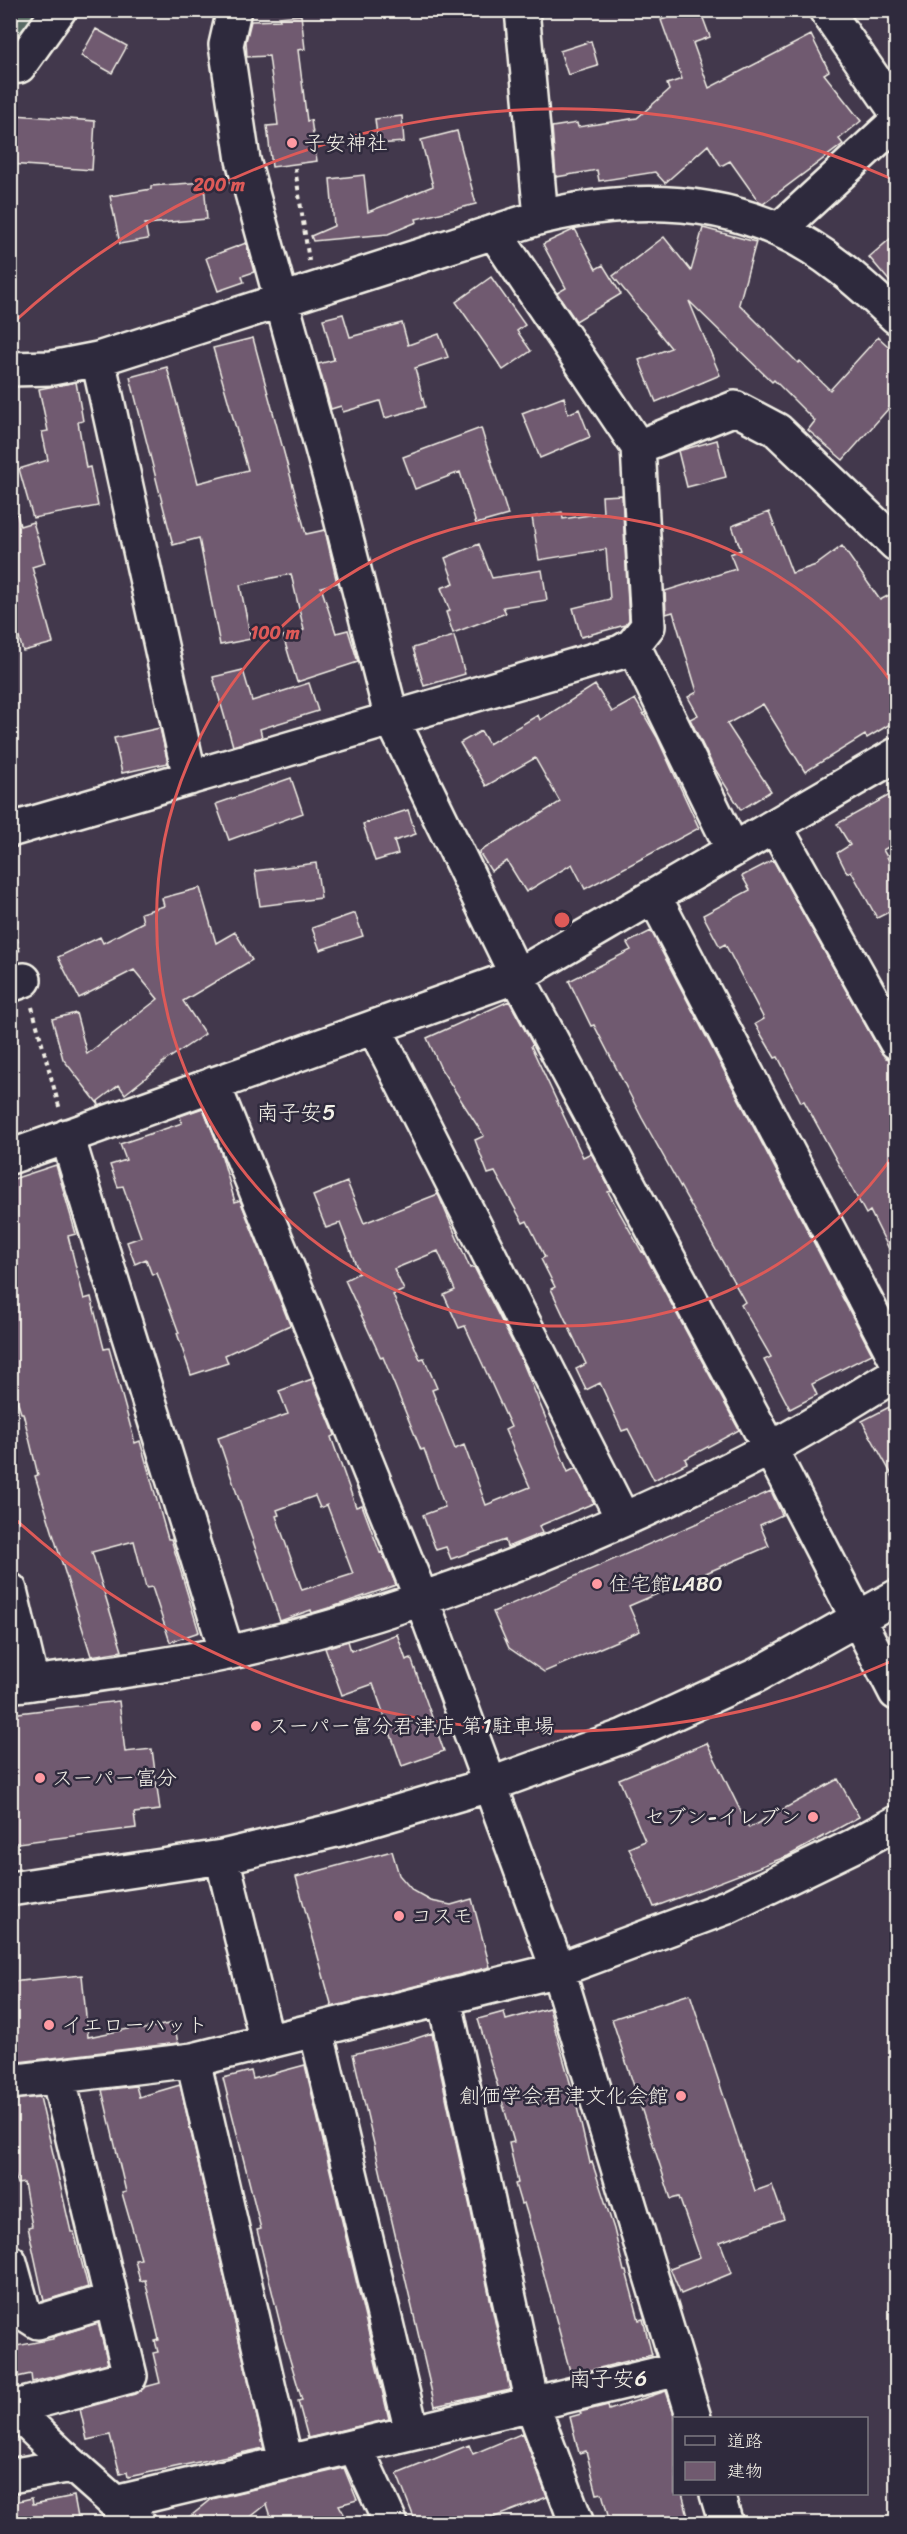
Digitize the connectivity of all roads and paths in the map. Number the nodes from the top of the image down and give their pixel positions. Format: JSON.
{"nodes":[{"id":1,"x":59,"y":10,"type":"edge"},
{"id":2,"x":234,"y":10,"type":"edge"},
{"id":3,"x":522,"y":10,"type":"edge"},
{"id":4,"x":825,"y":10,"type":"edge"},
{"id":5,"x":10,"y":66,"type":"edge"},
{"id":6,"x":897,"y":111,"type":"edge"},
{"id":7,"x":897,"y":122,"type":"edge"},
{"id":8,"x":295,"y":168,"type":"dead end"},
{"id":9,"x":542,"y":217,"type":"junction"},
{"id":10,"x":779,"y":230,"type":"junction"},
{"id":11,"x":494,"y":232,"type":"junction"},
{"id":12,"x":310,"y":268,"type":"dead end"},
{"id":13,"x":282,"y":301,"type":"junction"},
{"id":14,"x":897,"y":317,"type":"edge"},
{"id":15,"x":98,"y":359,"type":"junction"},
{"id":16,"x":10,"y":369,"type":"edge"},
{"id":17,"x":638,"y":447,"type":"junction"},
{"id":18,"x":897,"y":544,"type":"edge"},
{"id":19,"x":633,"y":645,"type":"junction"},
{"id":20,"x":392,"y":719,"type":"junction"},
{"id":21,"x":897,"y":755,"type":"edge"},
{"id":22,"x":190,"y":778,"type":"junction"},
{"id":23,"x":775,"y":826,"type":"junction"},
{"id":24,"x":10,"y":830,"type":"edge"},
{"id":25,"x":733,"y":850,"type":"junction"},
{"id":26,"x":654,"y":896,"type":"junction"},
{"id":27,"x":10,"y":912,"type":"edge"},
{"id":28,"x":517,"y":976,"type":"junction"},
{"id":29,"x":17,"y":983,"type":"edge"},
{"id":30,"x":374,"y":1027,"type":"junction"},
{"id":31,"x":897,"y":1041,"type":"edge"},
{"id":32,"x":213,"y":1084,"type":"junction"},
{"id":33,"x":67,"y":1136,"type":"junction"},
{"id":34,"x":10,"y":1157,"type":"edge"},
{"id":35,"x":897,"y":1359,"type":"edge"},
{"id":36,"x":897,"y":1374,"type":"edge"},
{"id":37,"x":770,"y":1448,"type":"junction"},
{"id":38,"x":623,"y":1519,"type":"junction"},
{"id":39,"x":10,"y":1590,"type":"edge"},
{"id":40,"x":897,"y":1597,"type":"edge"},
{"id":41,"x":422,"y":1600,"type":"junction"},
{"id":42,"x":858,"y":1619,"type":"junction"},
{"id":43,"x":227,"y":1653,"type":"junction"},
{"id":44,"x":21,"y":1685,"type":"edge"},
{"id":45,"x":897,"y":1693,"type":"edge"},
{"id":46,"x":489,"y":1785,"type":"junction"},
{"id":47,"x":897,"y":1823,"type":"edge"},
{"id":48,"x":222,"y":1857,"type":"junction"},
{"id":49,"x":10,"y":1889,"type":"edge"},
{"id":50,"x":558,"y":1970,"type":"junction"},
{"id":51,"x":444,"y":1998,"type":"junction"},
{"id":52,"x":316,"y":2030,"type":"junction"},
{"id":53,"x":267,"y":2043,"type":"junction"},
{"id":54,"x":193,"y":2060,"type":"junction"},
{"id":55,"x":58,"y":2076,"type":"junction"},
{"id":56,"x":10,"y":2082,"type":"edge"},
{"id":57,"x":10,"y":2262,"type":"edge"},
{"id":58,"x":111,"y":2300,"type":"junction"},
{"id":59,"x":679,"y":2369,"type":"junction"},
{"id":60,"x":532,"y":2404,"type":"junction"},
{"id":61,"x":11,"y":2407,"type":"edge"},
{"id":62,"x":694,"y":2417,"type":"edge"},
{"id":63,"x":412,"y":2432,"type":"junction"},
{"id":64,"x":355,"y":2446,"type":"junction"},
{"id":65,"x":286,"y":2462,"type":"junction"},
{"id":66,"x":72,"y":2465,"type":"junction"},
{"id":67,"x":10,"y":2476,"type":"edge"},
{"id":68,"x":718,"y":2495,"type":"edge"},
{"id":69,"x":127,"y":2513,"type":"edge"},
{"id":70,"x":392,"y":2523,"type":"edge"},
{"id":71,"x":577,"y":2523,"type":"edge"},
{"id":72,"x":726,"y":2523,"type":"edge"}],
"edges":[{"from":1,"to":5,"type":"street"},
{"from":2,"to":13,"type":"street"},
{"from":3,"to":9,"type":"street"},
{"from":4,"to":6,"type":"street"},
{"from":7,"to":10,"type":"street"},
{"from":8,"to":12,"type":"path"},
{"from":9,"to":10,"type":"street"},
{"from":9,"to":11,"type":"street"},
{"from":10,"to":14,"type":"street"},
{"from":11,"to":13,"type":"street"},
{"from":11,"to":17,"type":"street"},
{"from":13,"to":15,"type":"street"},
{"from":13,"to":20,"type":"street"},
{"from":15,"to":16,"type":"street"},
{"from":15,"to":22,"type":"street"},
{"from":17,"to":18,"type":"street"},
{"from":17,"to":19,"type":"street"},
{"from":19,"to":20,"type":"street"},
{"from":19,"to":25,"type":"street"},
{"from":20,"to":22,"type":"street"},
{"from":20,"to":28,"type":"street"},
{"from":21,"to":23,"type":"street"},
{"from":22,"to":24,"type":"street"},
{"from":23,"to":25,"type":"street"},
{"from":23,"to":31,"type":"street"},
{"from":25,"to":26,"type":"street"},
{"from":26,"to":28,"type":"street"},
{"from":26,"to":35,"type":"street"},
{"from":27,"to":29,"type":"path"},
{"from":28,"to":30,"type":"street"},
{"from":28,"to":37,"type":"street"},
{"from":29,"to":33,"type":"path"},
{"from":30,"to":32,"type":"street"},
{"from":30,"to":38,"type":"street"},
{"from":32,"to":33,"type":"street"},
{"from":32,"to":41,"type":"street"},
{"from":33,"to":34,"type":"street"},
{"from":33,"to":43,"type":"street"},
{"from":36,"to":37,"type":"street"},
{"from":37,"to":38,"type":"street"},
{"from":37,"to":42,"type":"street"},
{"from":38,"to":41,"type":"street"},
{"from":39,"to":44,"type":"street"},
{"from":40,"to":42,"type":"street"},
{"from":41,"to":43,"type":"street"},
{"from":41,"to":46,"type":"street"},
{"from":42,"to":45,"type":"street"},
{"from":42,"to":46,"type":"street"},
{"from":43,"to":44,"type":"street"},
{"from":46,"to":48,"type":"street"},
{"from":46,"to":50,"type":"street"},
{"from":47,"to":50,"type":"street"},
{"from":48,"to":49,"type":"street"},
{"from":48,"to":53,"type":"street"},
{"from":50,"to":51,"type":"street"},
{"from":50,"to":59,"type":"street"},
{"from":51,"to":52,"type":"street"},
{"from":51,"to":60,"type":"street"},
{"from":52,"to":53,"type":"street"},
{"from":52,"to":63,"type":"street"},
{"from":53,"to":54,"type":"street"},
{"from":54,"to":55,"type":"street"},
{"from":54,"to":65,"type":"street"},
{"from":55,"to":56,"type":"street"},
{"from":55,"to":58,"type":"street"},
{"from":57,"to":58,"type":"street"},
{"from":58,"to":61,"type":"street"},
{"from":59,"to":60,"type":"street"},
{"from":59,"to":62,"type":"street"},
{"from":60,"to":63,"type":"street"},
{"from":60,"to":71,"type":"street"},
{"from":61,"to":66,"type":"street"},
{"from":63,"to":64,"type":"street"},
{"from":64,"to":65,"type":"street"},
{"from":64,"to":70,"type":"street"},
{"from":65,"to":69,"type":"street"},
{"from":66,"to":67,"type":"street"},
{"from":66,"to":69,"type":"street"},
{"from":68,"to":72,"type":"street"}]}
